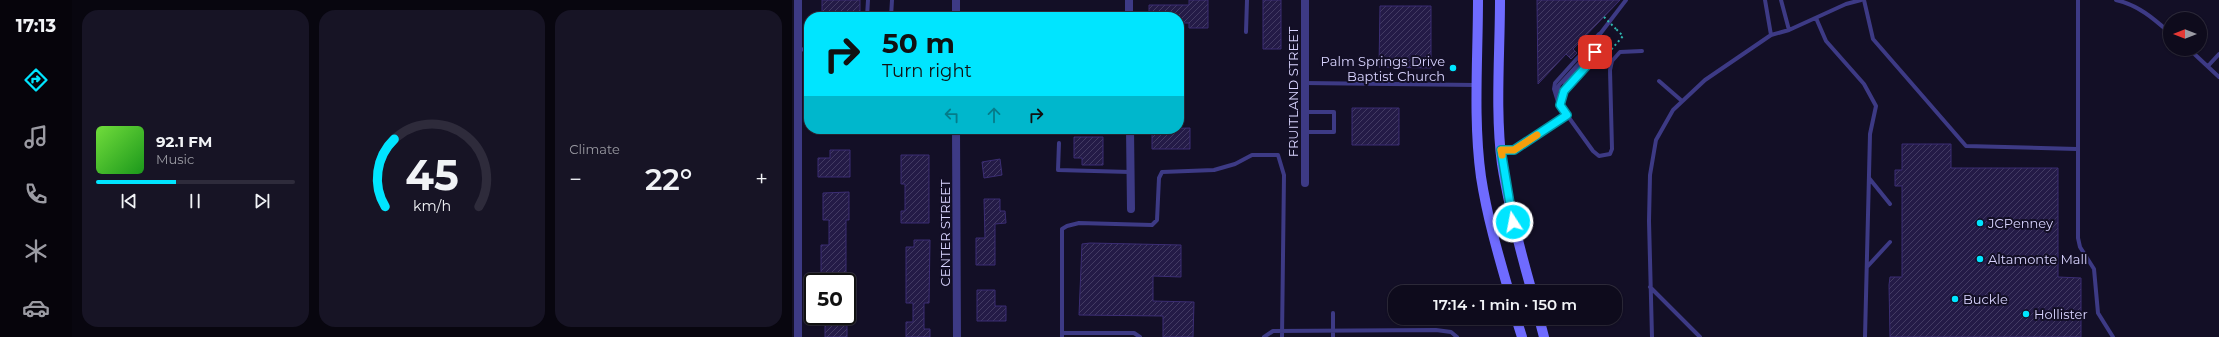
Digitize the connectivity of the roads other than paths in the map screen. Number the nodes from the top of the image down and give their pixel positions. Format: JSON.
{"nodes":[{"id":1,"x":798,"y":0,"type":"edge"},
{"id":2,"x":868,"y":0,"type":"edge"},
{"id":3,"x":892,"y":0,"type":"edge"},
{"id":4,"x":956,"y":0,"type":"edge"},
{"id":5,"x":1129,"y":0,"type":"edge"},
{"id":6,"x":1247,"y":0,"type":"edge"},
{"id":7,"x":1305,"y":0,"type":"edge"},
{"id":8,"x":1478,"y":0,"type":"edge"},
{"id":9,"x":1500,"y":0,"type":"edge"},
{"id":10,"x":1626,"y":0,"type":"edge"},
{"id":11,"x":1765,"y":0,"type":"edge"},
{"id":12,"x":1781,"y":0,"type":"edge"},
{"id":13,"x":1861,"y":0,"type":"edge"},
{"id":14,"x":1864,"y":0,"type":"edge"},
{"id":15,"x":2078,"y":0,"type":"edge"},
{"id":16,"x":2116,"y":0,"type":"edge"},
{"id":17,"x":867,"y":12,"type":"edge"},
{"id":18,"x":891,"y":12,"type":"edge"},
{"id":19,"x":956,"y":12,"type":"edge"},
{"id":20,"x":1129,"y":12,"type":"edge"},
{"id":21,"x":1816,"y":18,"type":"junction"},
{"id":22,"x":2163,"y":27,"type":"edge"},
{"id":23,"x":1789,"y":30,"type":"junction"},
{"id":24,"x":1246,"y":32,"type":"dead end"},
{"id":25,"x":1600,"y":34,"type":"junction"},
{"id":26,"x":1771,"y":35,"type":"junction"},
{"id":27,"x":1597,"y":44,"type":"junction"},
{"id":28,"x":798,"y":49,"type":"junction"},
{"id":29,"x":804,"y":50,"type":"edge"},
{"id":30,"x":1642,"y":51,"type":"dead end"},
{"id":31,"x":2219,"y":54,"type":"edge"},
{"id":32,"x":2197,"y":56,"type":"edge"},
{"id":33,"x":2208,"y":66,"type":"junction"},
{"id":34,"x":2219,"y":77,"type":"edge"},
{"id":35,"x":1659,"y":81,"type":"dead end"},
{"id":36,"x":1304,"y":82,"type":"junction"},
{"id":37,"x":1478,"y":85,"type":"junction"},
{"id":38,"x":1556,"y":96,"type":"junction"},
{"id":39,"x":1682,"y":101,"type":"junction"},
{"id":40,"x":1559,"y":103,"type":"junction"},
{"id":41,"x":1304,"y":112,"type":"junction"},
{"id":42,"x":1567,"y":115,"type":"junction"},
{"id":43,"x":1305,"y":132,"type":"junction"},
{"id":44,"x":956,"y":134,"type":"edge"},
{"id":45,"x":1130,"y":134,"type":"edge"},
{"id":46,"x":1059,"y":143,"type":"dead end"},
{"id":47,"x":2077,"y":149,"type":"junction"},
{"id":48,"x":1501,"y":150,"type":"junction"},
{"id":49,"x":1130,"y":172,"type":"junction"},
{"id":50,"x":1869,"y":178,"type":"junction"},
{"id":51,"x":1305,"y":183,"type":"dead end"},
{"id":52,"x":1890,"y":204,"type":"dead end"},
{"id":53,"x":1131,"y":209,"type":"dead end"},
{"id":54,"x":1890,"y":242,"type":"dead end"},
{"id":55,"x":1866,"y":267,"type":"junction"},
{"id":56,"x":1507,"y":285,"type":"edge"},
{"id":57,"x":1530,"y":285,"type":"edge"},
{"id":58,"x":1650,"y":287,"type":"junction"},
{"id":59,"x":1333,"y":313,"type":"dead end"},
{"id":60,"x":1518,"y":325,"type":"edge"},
{"id":61,"x":1541,"y":325,"type":"edge"},
{"id":62,"x":1282,"y":331,"type":"junction"},
{"id":63,"x":1333,"y":331,"type":"junction"},
{"id":64,"x":1062,"y":335,"type":"edge"},
{"id":65,"x":798,"y":337,"type":"edge"},
{"id":66,"x":957,"y":337,"type":"edge"},
{"id":67,"x":1140,"y":337,"type":"edge"},
{"id":68,"x":1264,"y":337,"type":"edge"},
{"id":69,"x":1282,"y":337,"type":"edge"},
{"id":70,"x":1333,"y":337,"type":"edge"},
{"id":71,"x":1457,"y":337,"type":"edge"},
{"id":72,"x":1522,"y":337,"type":"edge"},
{"id":73,"x":1544,"y":337,"type":"edge"},
{"id":74,"x":1652,"y":337,"type":"edge"},
{"id":75,"x":1700,"y":337,"type":"edge"},
{"id":76,"x":1865,"y":337,"type":"edge"},
{"id":77,"x":2113,"y":337,"type":"edge"}],
"edges":[{"from":1,"to":28,"type":"street"},
{"from":2,"to":17,"type":"lane"},
{"from":3,"to":18,"type":"lane"},
{"from":4,"to":19,"type":"street"},
{"from":5,"to":20,"type":"street"},
{"from":6,"to":24,"type":"lane"},
{"from":7,"to":36,"type":"street","name":"FRUITLAND STREET"},
{"from":8,"to":37,"type":"main road"},
{"from":9,"to":48,"type":"main road"},
{"from":10,"to":25,"type":"lane"},
{"from":11,"to":26,"type":"lane"},
{"from":12,"to":23,"type":"lane"},
{"from":13,"to":21,"type":"lane"},
{"from":14,"to":47,"type":"lane"},
{"from":15,"to":47,"type":"lane"},
{"from":16,"to":22,"type":"lane"},
{"from":21,"to":23,"type":"lane"},
{"from":21,"to":50,"type":"lane"},
{"from":23,"to":26,"type":"lane"},
{"from":25,"to":27,"type":"lane"},
{"from":25,"to":38,"type":"lane"},
{"from":26,"to":39,"type":"lane"},
{"from":27,"to":38,"type":"lane"},
{"from":27,"to":40,"type":"lane"},
{"from":28,"to":29,"type":"lane"},
{"from":28,"to":65,"type":"street"},
{"from":30,"to":42,"type":"lane"},
{"from":31,"to":33,"type":"lane"},
{"from":32,"to":33,"type":"lane"},
{"from":33,"to":34,"type":"lane"},
{"from":35,"to":39,"type":"lane"},
{"from":36,"to":37,"type":"lane"},
{"from":36,"to":41,"type":"street","name":"FRUITLAND STREET"},
{"from":37,"to":56,"type":"main road"},
{"from":38,"to":40,"type":"lane"},
{"from":39,"to":58,"type":"lane"},
{"from":40,"to":42,"type":"lane"},
{"from":41,"to":43,"type":"street","name":"FRUITLAND STREET"},
{"from":41,"to":43,"type":"lane"},
{"from":42,"to":48,"type":"lane"},
{"from":43,"to":51,"type":"street","name":"FRUITLAND STREET"},
{"from":44,"to":66,"type":"street","name":"CENTER STREET"},
{"from":45,"to":49,"type":"street"},
{"from":46,"to":49,"type":"lane"},
{"from":47,"to":77,"type":"lane"},
{"from":48,"to":57,"type":"main road"},
{"from":49,"to":53,"type":"street"},
{"from":50,"to":52,"type":"lane"},
{"from":50,"to":55,"type":"lane"},
{"from":54,"to":55,"type":"lane"},
{"from":55,"to":76,"type":"lane"},
{"from":58,"to":74,"type":"lane"},
{"from":58,"to":75,"type":"lane"},
{"from":59,"to":63,"type":"lane"},
{"from":60,"to":72,"type":"main road"},
{"from":61,"to":73,"type":"main road"},
{"from":62,"to":63,"type":"lane"},
{"from":62,"to":64,"type":"lane"},
{"from":62,"to":68,"type":"lane"},
{"from":62,"to":69,"type":"lane"},
{"from":63,"to":70,"type":"lane"},
{"from":63,"to":71,"type":"lane"},
{"from":64,"to":67,"type":"lane"}]}
